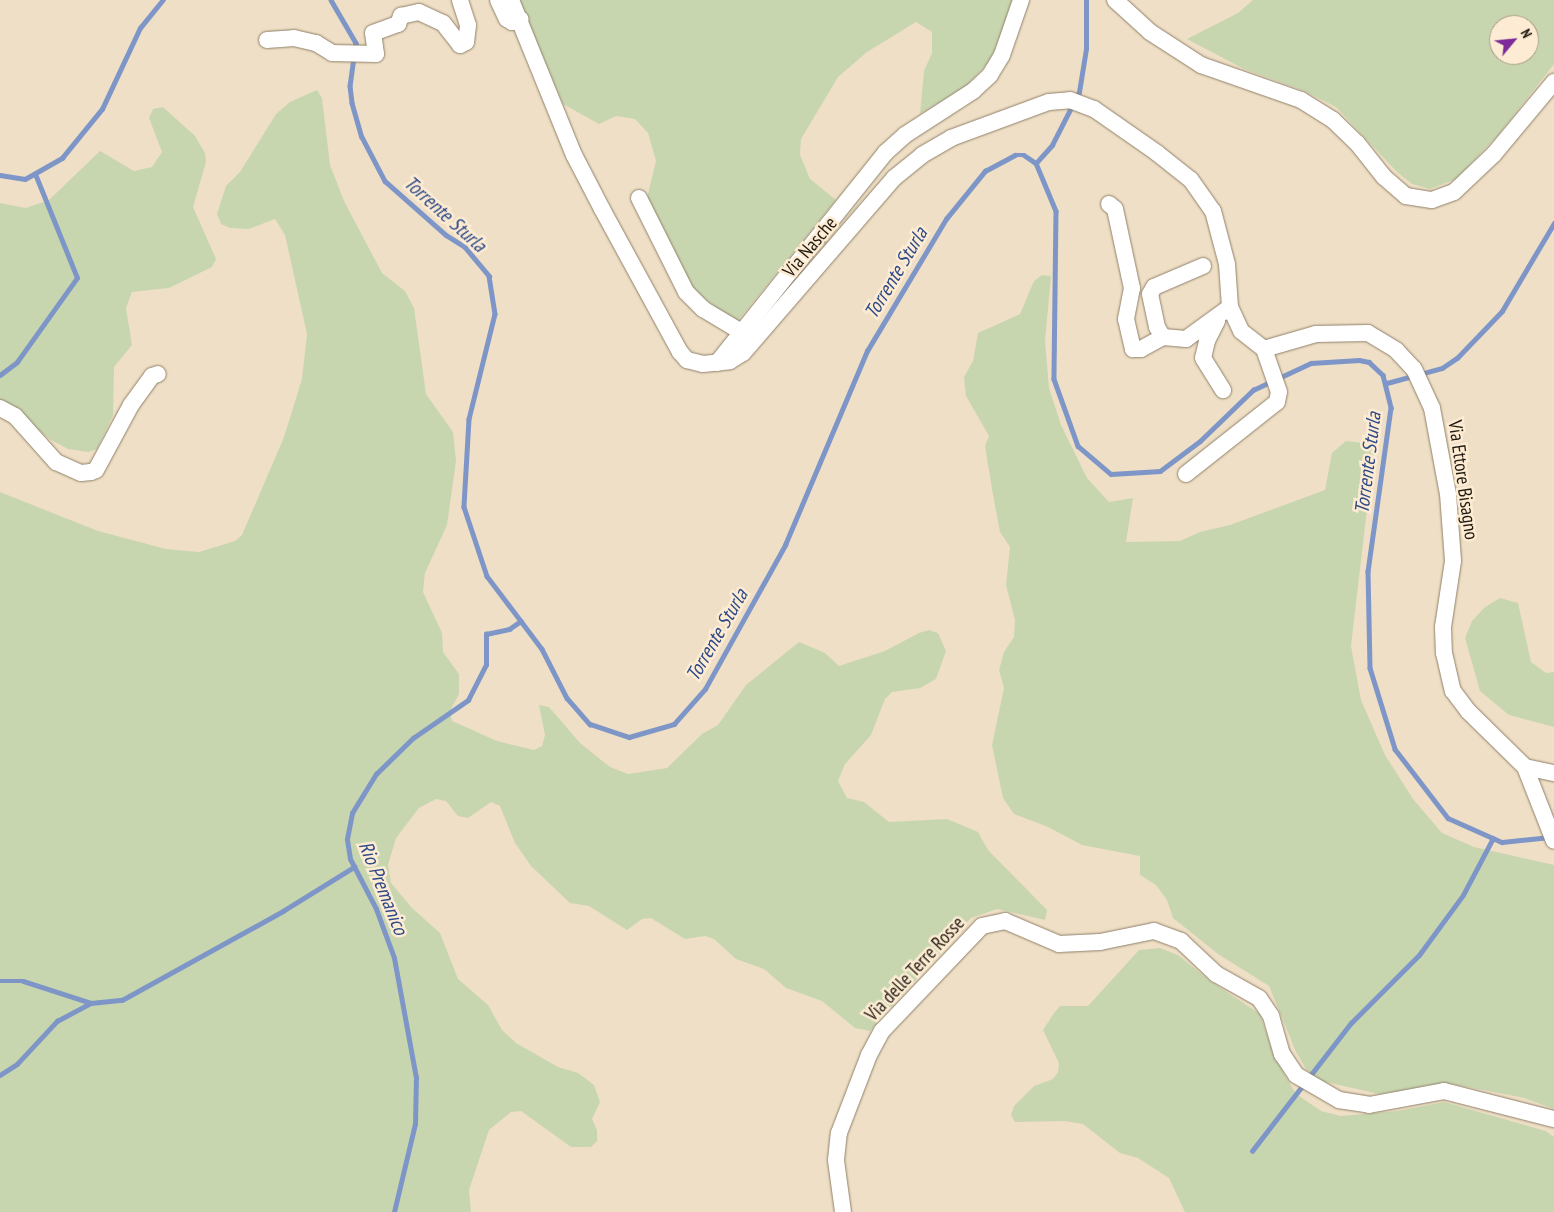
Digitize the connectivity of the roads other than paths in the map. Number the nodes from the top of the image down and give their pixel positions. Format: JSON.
{"nodes":[{"id":1,"x":460,"y":0,"type":"edge"},
{"id":2,"x":498,"y":0,"type":"edge"},
{"id":3,"x":512,"y":0,"type":"edge"},
{"id":4,"x":1021,"y":0,"type":"edge"},
{"id":5,"x":1115,"y":0,"type":"edge"},
{"id":6,"x":520,"y":19,"type":"junction"},
{"id":7,"x":267,"y":40,"type":"dead end"},
{"id":8,"x":1554,"y":82,"type":"edge"},
{"id":9,"x":639,"y":198,"type":"dead end"},
{"id":10,"x":1109,"y":204,"type":"dead end"},
{"id":11,"x":1204,"y":266,"type":"dead end"},
{"id":12,"x":1225,"y":312,"type":"junction"},
{"id":13,"x":743,"y":332,"type":"junction"},
{"id":14,"x":1163,"y":337,"type":"junction"},
{"id":15,"x":1265,"y":354,"type":"junction"},
{"id":16,"x":717,"y":363,"type":"junction"},
{"id":17,"x":158,"y":374,"type":"dead end"},
{"id":18,"x":1223,"y":390,"type":"dead end"},
{"id":19,"x":0,"y":408,"type":"edge"},
{"id":20,"x":1186,"y":474,"type":"dead end"},
{"id":21,"x":1526,"y":767,"type":"junction"},
{"id":22,"x":1554,"y":773,"type":"edge"},
{"id":23,"x":1551,"y":835,"type":"edge"},
{"id":24,"x":1554,"y":1119,"type":"edge"},
{"id":25,"x":843,"y":1212,"type":"edge"}],
"edges":[{"from":1,"to":7,"type":"street"},
{"from":2,"to":6,"type":"street"},
{"from":3,"to":6,"type":"street","name":"Via Nasche"},
{"from":4,"to":13,"type":"street"},
{"from":5,"to":8,"type":"street"},
{"from":6,"to":16,"type":"street","name":"Via Nasche"},
{"from":9,"to":13,"type":"street"},
{"from":10,"to":14,"type":"street"},
{"from":11,"to":14,"type":"street"},
{"from":12,"to":14,"type":"street"},
{"from":12,"to":15,"type":"street","name":"Via Nasche"},
{"from":12,"to":16,"type":"street","name":"Via Nasche"},
{"from":12,"to":18,"type":"street"},
{"from":13,"to":16,"type":"street"},
{"from":15,"to":20,"type":"street"},
{"from":15,"to":21,"type":"street","name":"Via Ettore Bisagno"},
{"from":17,"to":19,"type":"street"},
{"from":21,"to":22,"type":"street"},
{"from":21,"to":23,"type":"street"},
{"from":24,"to":25,"type":"street","name":"Via delle Terre Rosse"}]}
